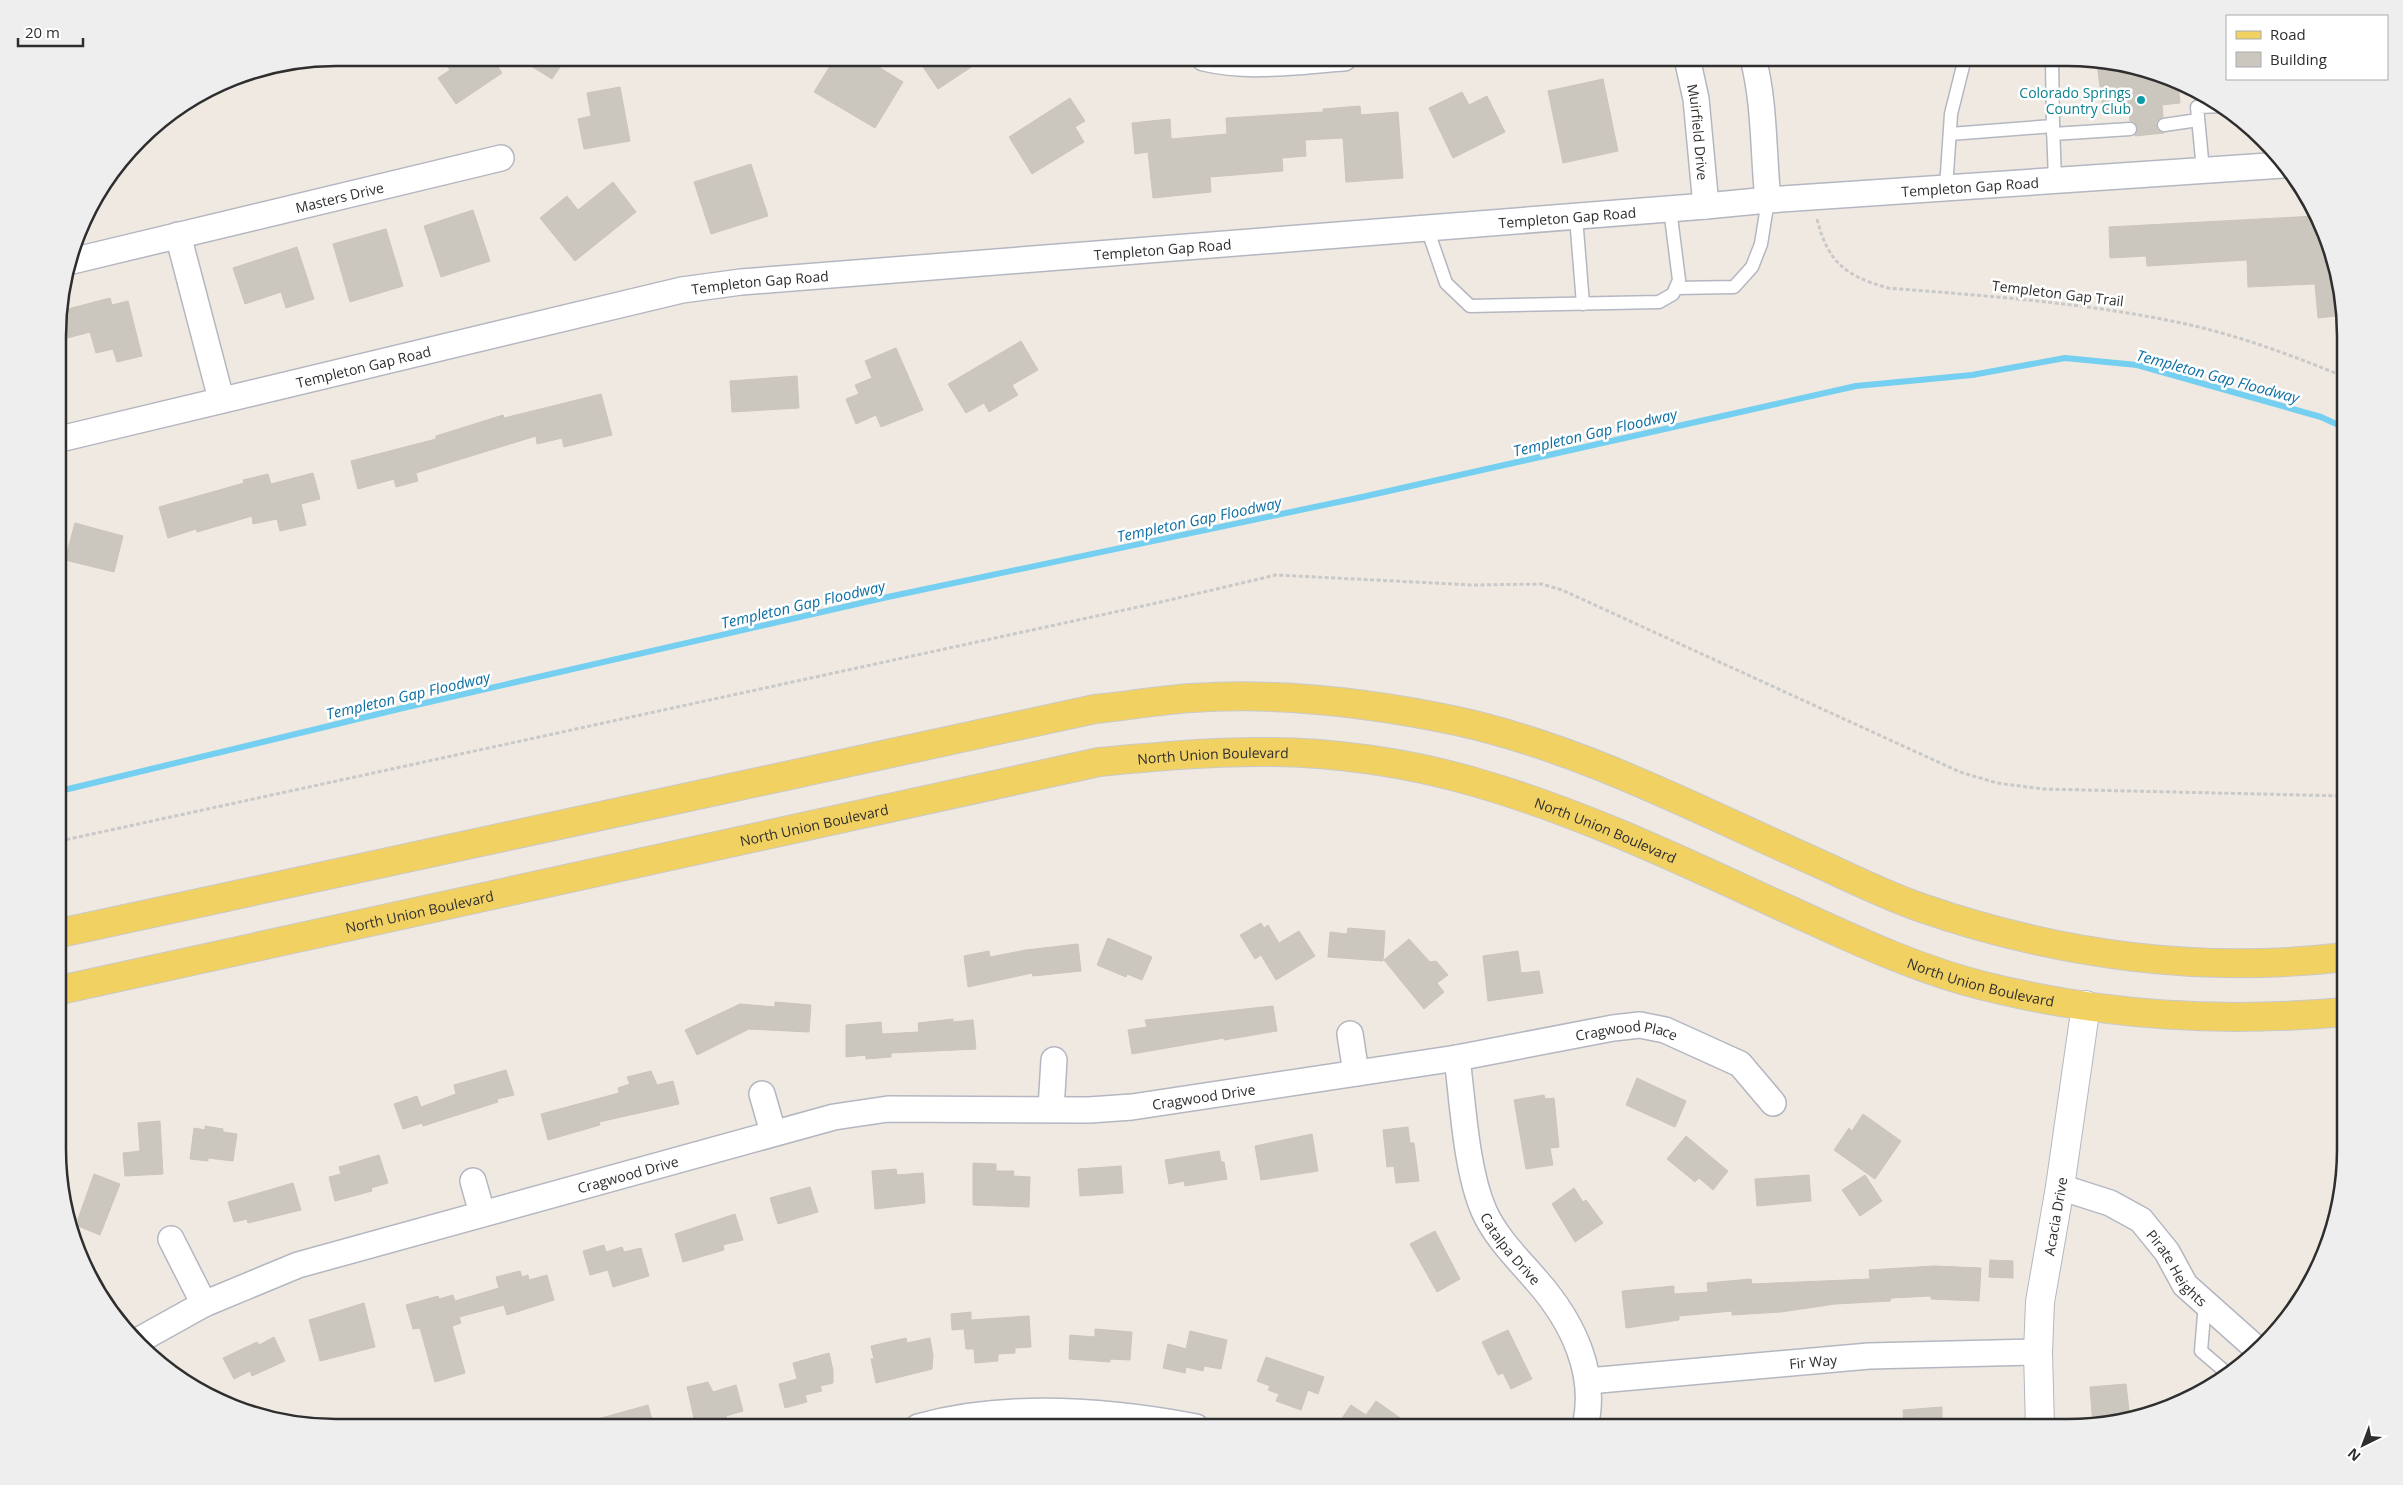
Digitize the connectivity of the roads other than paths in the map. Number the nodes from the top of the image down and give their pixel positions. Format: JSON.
{"nodes":[{"id":1,"x":1689,"y":66,"type":"edge"},
{"id":2,"x":1756,"y":66,"type":"edge"},
{"id":3,"x":1963,"y":66,"type":"edge"},
{"id":4,"x":2052,"y":66,"type":"edge"},
{"id":5,"x":2209,"y":107,"type":"edge"},
{"id":6,"x":2198,"y":120,"type":"junction"},
{"id":7,"x":2164,"y":125,"type":"dead end"},
{"id":8,"x":2130,"y":129,"type":"dead end"},
{"id":9,"x":2053,"y":130,"type":"junction"},
{"id":10,"x":1950,"y":134,"type":"junction"},
{"id":11,"x":501,"y":158,"type":"dead end"},
{"id":12,"x":2275,"y":165,"type":"edge"},
{"id":13,"x":2203,"y":170,"type":"junction"},
{"id":14,"x":2055,"y":180,"type":"junction"},
{"id":15,"x":1946,"y":188,"type":"junction"},
{"id":16,"x":1768,"y":200,"type":"junction"},
{"id":17,"x":1706,"y":206,"type":"junction"},
{"id":18,"x":1670,"y":209,"type":"junction"},
{"id":19,"x":1576,"y":216,"type":"junction"},
{"id":20,"x":1427,"y":228,"type":"junction"},
{"id":21,"x":178,"y":235,"type":"junction"},
{"id":22,"x":78,"y":260,"type":"edge"},
{"id":23,"x":1676,"y":288,"type":"junction"},
{"id":24,"x":1582,"y":304,"type":"junction"},
{"id":25,"x":221,"y":400,"type":"junction"},
{"id":26,"x":66,"y":438,"type":"edge"},
{"id":27,"x":66,"y":932,"type":"edge"},
{"id":28,"x":2337,"y":958,"type":"edge"},
{"id":29,"x":66,"y":989,"type":"edge"},
{"id":30,"x":2086,"y":1006,"type":"junction"},
{"id":31,"x":2337,"y":1013,"type":"edge"},
{"id":32,"x":1350,"y":1034,"type":"dead end"},
{"id":33,"x":1456,"y":1058,"type":"junction"},
{"id":34,"x":1054,"y":1060,"type":"dead end"},
{"id":35,"x":1356,"y":1073,"type":"junction"},
{"id":36,"x":762,"y":1094,"type":"dead end"},
{"id":37,"x":1773,"y":1103,"type":"dead end"},
{"id":38,"x":1051,"y":1110,"type":"junction"},
{"id":39,"x":773,"y":1132,"type":"junction"},
{"id":40,"x":473,"y":1181,"type":"dead end"},
{"id":41,"x":2060,"y":1187,"type":"junction"},
{"id":42,"x":482,"y":1213,"type":"junction"},
{"id":43,"x":171,"y":1239,"type":"dead end"},
{"id":44,"x":2205,"y":1303,"type":"junction"},
{"id":45,"x":204,"y":1304,"type":"junction"},
{"id":46,"x":143,"y":1338,"type":"edge"},
{"id":47,"x":2252,"y":1345,"type":"edge"},
{"id":48,"x":2038,"y":1352,"type":"junction"},
{"id":49,"x":2222,"y":1369,"type":"edge"},
{"id":50,"x":1588,"y":1381,"type":"junction"},
{"id":51,"x":964,"y":1419,"type":"edge"},
{"id":52,"x":1140,"y":1419,"type":"edge"},
{"id":53,"x":1585,"y":1419,"type":"edge"},
{"id":54,"x":2040,"y":1419,"type":"edge"}],
"edges":[{"from":1,"to":17,"type":"street","name":"Muirfield Drive"},
{"from":2,"to":16,"type":"street"},
{"from":3,"to":10,"type":"lane"},
{"from":4,"to":9,"type":"lane"},
{"from":5,"to":6,"type":"lane"},
{"from":6,"to":7,"type":"lane"},
{"from":6,"to":13,"type":"lane"},
{"from":8,"to":9,"type":"lane"},
{"from":9,"to":10,"type":"lane"},
{"from":9,"to":14,"type":"lane"},
{"from":10,"to":15,"type":"lane"},
{"from":11,"to":21,"type":"street","name":"Masters Drive"},
{"from":12,"to":13,"type":"street","name":"Templeton Gap Road"},
{"from":13,"to":14,"type":"street","name":"Templeton Gap Road"},
{"from":14,"to":15,"type":"street","name":"Templeton Gap Road"},
{"from":15,"to":16,"type":"street","name":"Templeton Gap Road"},
{"from":16,"to":17,"type":"street","name":"Templeton Gap Road"},
{"from":16,"to":23,"type":"lane"},
{"from":17,"to":18,"type":"street","name":"Templeton Gap Road"},
{"from":18,"to":19,"type":"street","name":"Templeton Gap Road"},
{"from":18,"to":23,"type":"lane"},
{"from":19,"to":20,"type":"street","name":"Templeton Gap Road"},
{"from":19,"to":24,"type":"lane"},
{"from":20,"to":24,"type":"lane"},
{"from":20,"to":25,"type":"street","name":"Templeton Gap Road"},
{"from":21,"to":22,"type":"street","name":"Masters Drive"},
{"from":21,"to":25,"type":"street"},
{"from":23,"to":24,"type":"lane"},
{"from":25,"to":26,"type":"street","name":"Templeton Gap Road"},
{"from":27,"to":28,"type":"main road"},
{"from":29,"to":30,"type":"main road","name":"North Union Boulevard"},
{"from":30,"to":31,"type":"main road","name":"North Union Boulevard"},
{"from":30,"to":41,"type":"street","name":"Acacia Drive"},
{"from":32,"to":35,"type":"street"},
{"from":33,"to":35,"type":"street","name":"Cragwood Drive"},
{"from":33,"to":37,"type":"street","name":"Cragwood Place"},
{"from":33,"to":50,"type":"street","name":"Catalpa Drive"},
{"from":34,"to":38,"type":"street"},
{"from":35,"to":38,"type":"street","name":"Cragwood Drive"},
{"from":36,"to":39,"type":"street"},
{"from":38,"to":39,"type":"street","name":"Cragwood Drive"},
{"from":39,"to":42,"type":"street","name":"Cragwood Drive"},
{"from":40,"to":42,"type":"street"},
{"from":41,"to":44,"type":"street","name":"Pirate Heights"},
{"from":41,"to":48,"type":"street","name":"Acacia Drive"},
{"from":42,"to":45,"type":"street","name":"Cragwood Drive"},
{"from":43,"to":45,"type":"street"},
{"from":44,"to":47,"type":"street","name":"Pirate Heights"},
{"from":44,"to":49,"type":"lane"},
{"from":45,"to":46,"type":"street","name":"Cragwood Drive"},
{"from":48,"to":50,"type":"street","name":"Fir Way"},
{"from":48,"to":54,"type":"street","name":"Acacia Drive"},
{"from":50,"to":53,"type":"street","name":"Catalpa Drive"},
{"from":51,"to":52,"type":"street"}]}
